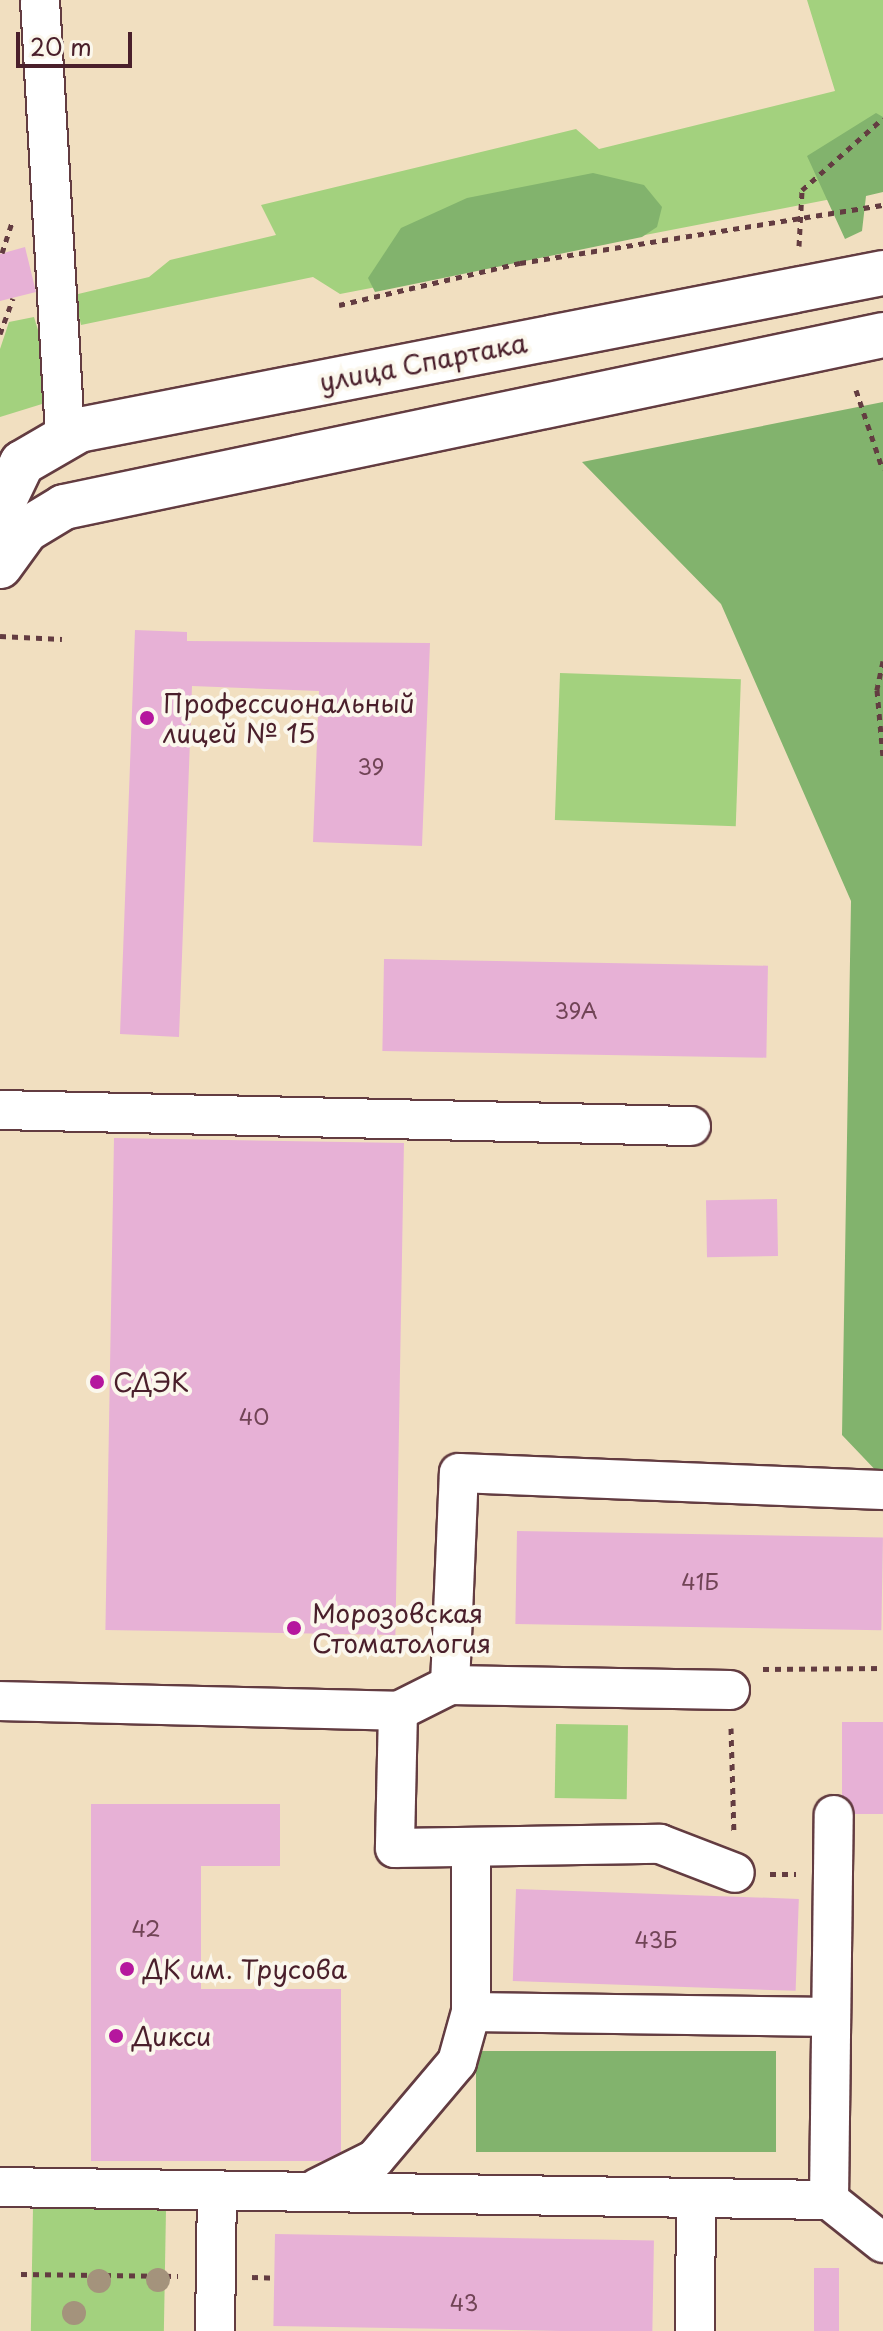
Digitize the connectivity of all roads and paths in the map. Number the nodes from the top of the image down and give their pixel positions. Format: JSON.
{"nodes":[{"id":1,"x":40,"y":0,"type":"edge"},
{"id":2,"x":883,"y":118,"type":"edge"},
{"id":3,"x":883,"y":205,"type":"edge"},
{"id":4,"x":796,"y":219,"type":"junction"},
{"id":5,"x":800,"y":259,"type":"dead end"},
{"id":6,"x":883,"y":273,"type":"edge"},
{"id":7,"x":13,"y":298,"type":"dead end"},
{"id":8,"x":339,"y":305,"type":"dead end"},
{"id":9,"x":0,"y":334,"type":"edge"},
{"id":10,"x":883,"y":335,"type":"edge"},
{"id":11,"x":427,"y":361,"type":"junction"},
{"id":12,"x":856,"y":390,"type":"dead end"},
{"id":13,"x":440,"y":426,"type":"junction"},
{"id":14,"x":72,"y":432,"type":"junction"},
{"id":15,"x":0,"y":455,"type":"edge"},
{"id":16,"x":883,"y":470,"type":"edge"},
{"id":17,"x":0,"y":509,"type":"edge"},
{"id":18,"x":48,"y":515,"type":"junction"},
{"id":19,"x":0,"y":522,"type":"edge"},
{"id":20,"x":0,"y":566,"type":"edge"},
{"id":21,"x":0,"y":636,"type":"edge"},
{"id":22,"x":62,"y":639,"type":"dead end"},
{"id":23,"x":883,"y":661,"type":"edge"},
{"id":24,"x":883,"y":757,"type":"edge"},
{"id":25,"x":0,"y":1110,"type":"edge"},
{"id":26,"x":691,"y":1126,"type":"dead end"},
{"id":27,"x":883,"y":1490,"type":"edge"},
{"id":28,"x":883,"y":1668,"type":"edge"},
{"id":29,"x":450,"y":1685,"type":"junction"},
{"id":30,"x":730,"y":1690,"type":"junction"},
{"id":31,"x":0,"y":1701,"type":"edge"},
{"id":32,"x":398,"y":1711,"type":"junction"},
{"id":33,"x":834,"y":1815,"type":"dead end"},
{"id":34,"x":471,"y":1847,"type":"junction"},
{"id":35,"x":735,"y":1873,"type":"junction"},
{"id":36,"x":833,"y":1874,"type":"junction"},
{"id":37,"x":471,"y":2012,"type":"junction"},
{"id":38,"x":831,"y":2017,"type":"junction"},
{"id":39,"x":0,"y":2187,"type":"edge"},
{"id":40,"x":217,"y":2191,"type":"junction"},
{"id":41,"x":310,"y":2192,"type":"junction"},
{"id":42,"x":696,"y":2198,"type":"junction"},
{"id":43,"x":829,"y":2200,"type":"junction"},
{"id":44,"x":881,"y":2245,"type":"edge"},
{"id":45,"x":21,"y":2274,"type":"dead end"},
{"id":46,"x":216,"y":2277,"type":"junction"},
{"id":47,"x":275,"y":2278,"type":"dead end"},
{"id":48,"x":215,"y":2331,"type":"edge"},
{"id":49,"x":695,"y":2331,"type":"edge"}],
"edges":[{"from":1,"to":14,"type":"street"},
{"from":2,"to":4,"type":"path"},
{"from":3,"to":4,"type":"path"},
{"from":4,"to":5,"type":"path"},
{"from":4,"to":8,"type":"path"},
{"from":6,"to":11,"type":"main road","name":"улица Спартака"},
{"from":7,"to":9,"type":"path"},
{"from":10,"to":13,"type":"main road"},
{"from":11,"to":13,"type":"main road"},
{"from":11,"to":14,"type":"main road","name":"улица Спартака"},
{"from":12,"to":16,"type":"path"},
{"from":13,"to":18,"type":"main road"},
{"from":14,"to":15,"type":"street"},
{"from":14,"to":17,"type":"main road","name":"улица Спартака"},
{"from":18,"to":19,"type":"street"},
{"from":18,"to":20,"type":"main road"},
{"from":21,"to":22,"type":"path"},
{"from":23,"to":24,"type":"path"},
{"from":25,"to":26,"type":"street"},
{"from":27,"to":29,"type":"street"},
{"from":28,"to":30,"type":"path"},
{"from":29,"to":30,"type":"street"},
{"from":29,"to":32,"type":"street"},
{"from":30,"to":35,"type":"path"},
{"from":31,"to":32,"type":"street"},
{"from":32,"to":34,"type":"street"},
{"from":33,"to":36,"type":"street"},
{"from":34,"to":35,"type":"street"},
{"from":34,"to":37,"type":"street"},
{"from":35,"to":36,"type":"path"},
{"from":36,"to":38,"type":"street"},
{"from":37,"to":38,"type":"street"},
{"from":37,"to":41,"type":"street"},
{"from":38,"to":43,"type":"street"},
{"from":39,"to":40,"type":"street"},
{"from":40,"to":41,"type":"street"},
{"from":40,"to":46,"type":"street"},
{"from":41,"to":42,"type":"street"},
{"from":42,"to":43,"type":"street"},
{"from":42,"to":49,"type":"street"},
{"from":43,"to":44,"type":"street"},
{"from":45,"to":46,"type":"path"},
{"from":46,"to":47,"type":"path"},
{"from":46,"to":48,"type":"street"}]}
